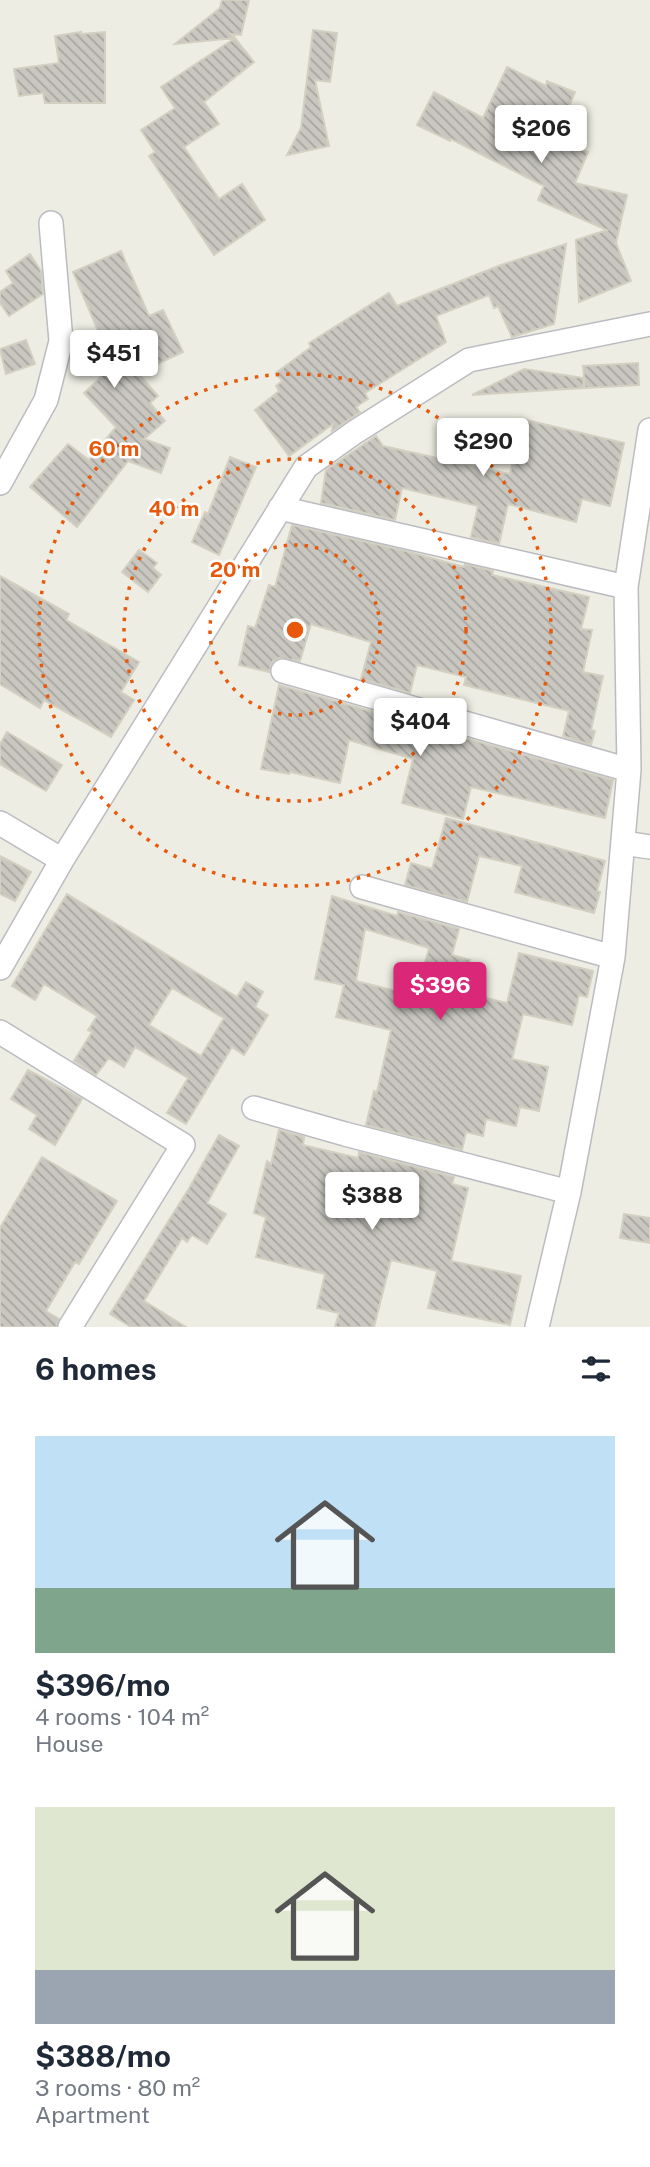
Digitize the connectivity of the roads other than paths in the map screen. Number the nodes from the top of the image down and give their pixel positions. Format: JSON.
{"nodes":[{"id":1,"x":51,"y":223,"type":"dead end"},
{"id":2,"x":650,"y":324,"type":"edge"},
{"id":3,"x":650,"y":435,"type":"edge"},
{"id":4,"x":0,"y":483,"type":"edge"},
{"id":5,"x":280,"y":508,"type":"junction"},
{"id":6,"x":626,"y":587,"type":"junction"},
{"id":7,"x":283,"y":671,"type":"dead end"},
{"id":8,"x":629,"y":770,"type":"junction"},
{"id":9,"x":0,"y":823,"type":"edge"},
{"id":10,"x":624,"y":843,"type":"junction"},
{"id":11,"x":650,"y":847,"type":"edge"},
{"id":12,"x":62,"y":860,"type":"junction"},
{"id":13,"x":362,"y":887,"type":"dead end"},
{"id":14,"x":613,"y":957,"type":"junction"},
{"id":15,"x":0,"y":968,"type":"edge"},
{"id":16,"x":0,"y":1032,"type":"edge"},
{"id":17,"x":254,"y":1108,"type":"dead end"},
{"id":18,"x":569,"y":1192,"type":"junction"},
{"id":19,"x":71,"y":1327,"type":"edge"},
{"id":20,"x":537,"y":1327,"type":"edge"}],
"edges":[{"from":1,"to":4,"type":"street"},
{"from":2,"to":5,"type":"street"},
{"from":3,"to":6,"type":"street"},
{"from":5,"to":6,"type":"street"},
{"from":5,"to":12,"type":"street"},
{"from":6,"to":8,"type":"street"},
{"from":7,"to":8,"type":"street"},
{"from":8,"to":10,"type":"street"},
{"from":9,"to":12,"type":"street"},
{"from":10,"to":11,"type":"street"},
{"from":10,"to":14,"type":"street"},
{"from":12,"to":15,"type":"street"},
{"from":13,"to":14,"type":"street"},
{"from":14,"to":18,"type":"street"},
{"from":16,"to":19,"type":"street"},
{"from":17,"to":18,"type":"street"},
{"from":18,"to":20,"type":"street"}]}
